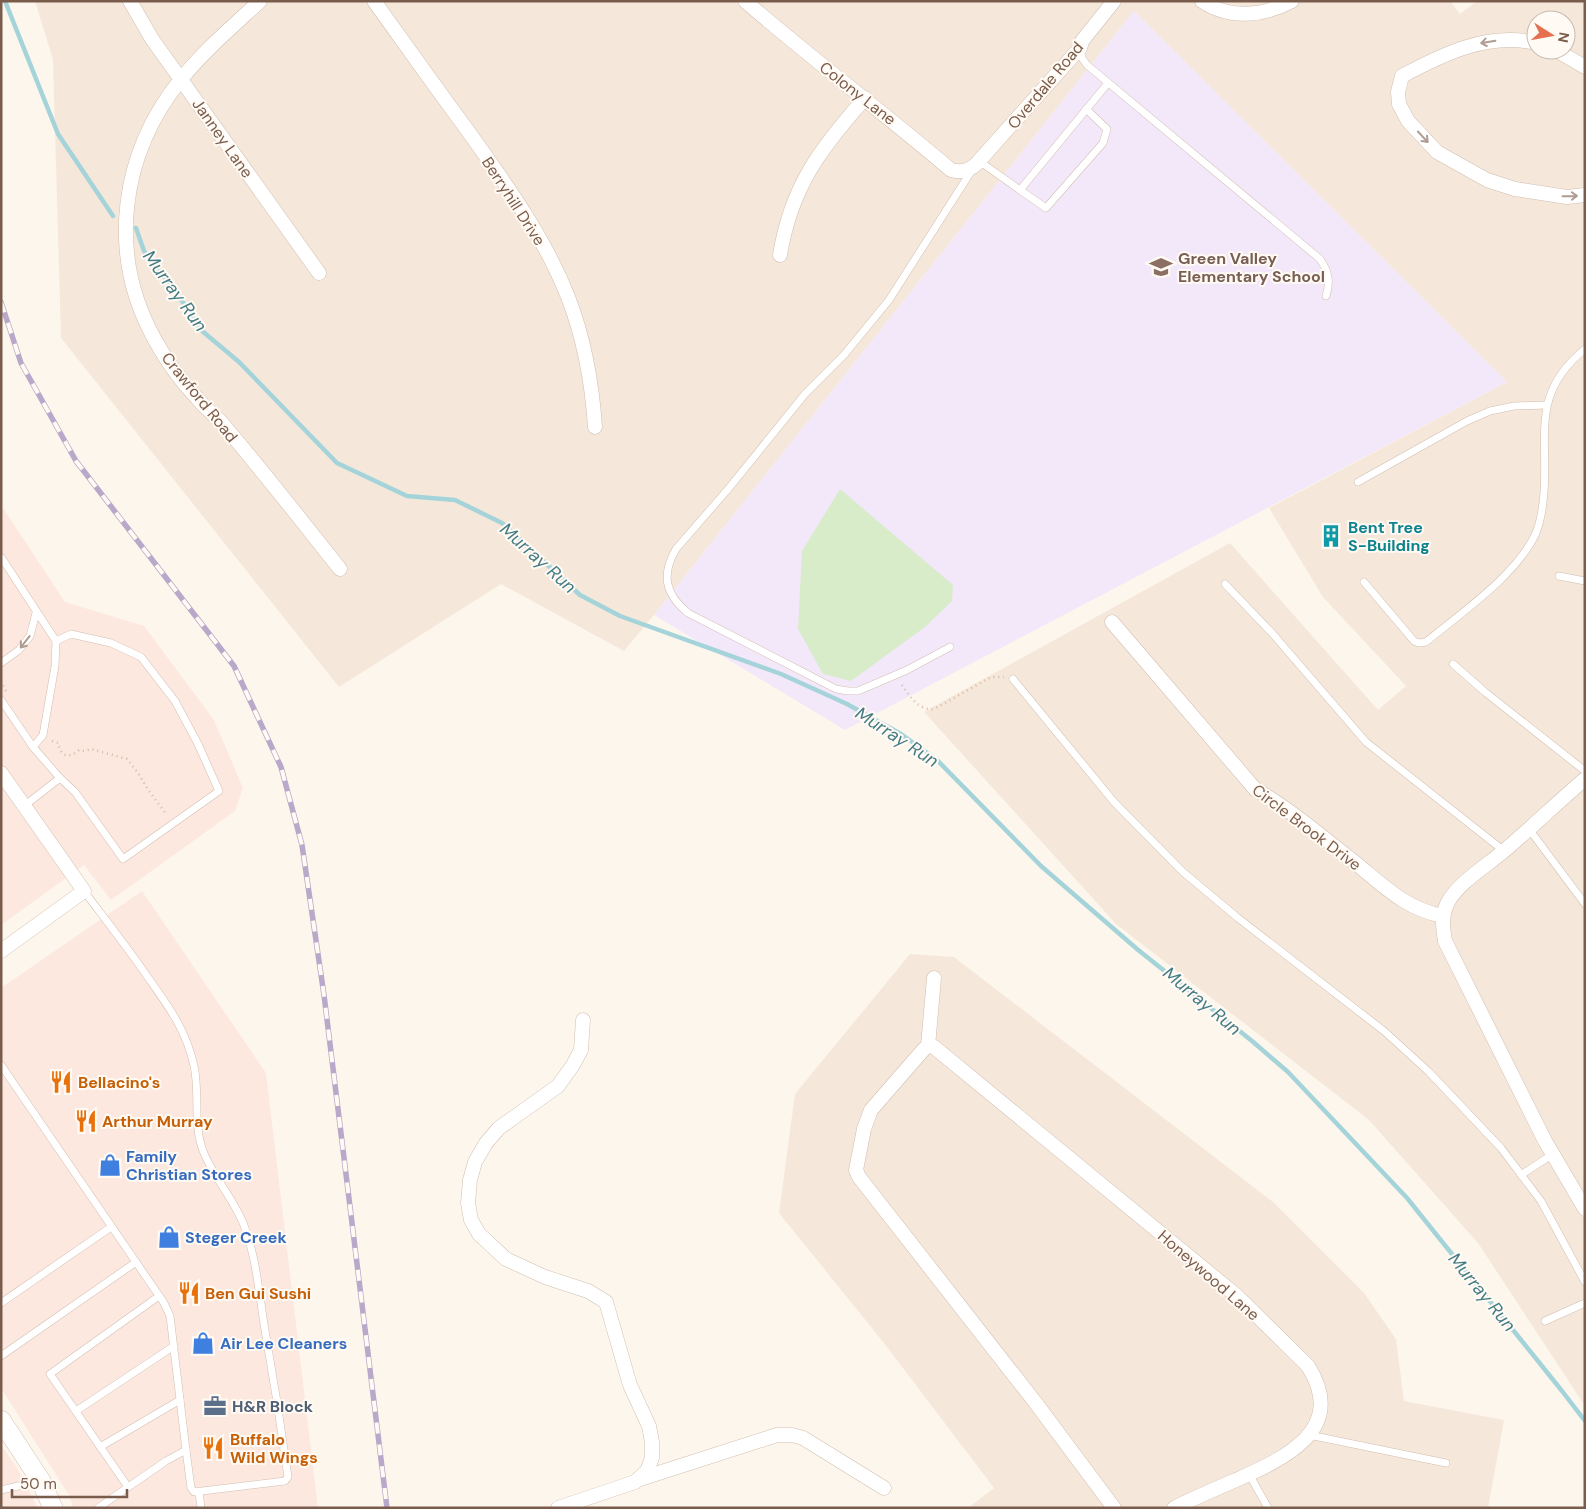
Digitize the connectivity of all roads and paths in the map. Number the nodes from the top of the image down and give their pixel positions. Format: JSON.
{"nodes":[{"id":1,"x":130,"y":1,"type":"edge"},
{"id":2,"x":260,"y":1,"type":"edge"},
{"id":3,"x":374,"y":1,"type":"edge"},
{"id":4,"x":745,"y":1,"type":"edge"},
{"id":5,"x":1114,"y":1,"type":"edge"},
{"id":6,"x":1202,"y":1,"type":"edge"},
{"id":7,"x":1292,"y":1,"type":"edge"},
{"id":8,"x":1526,"y":41,"type":"edge"},
{"id":9,"x":1080,"y":48,"type":"junction"},
{"id":10,"x":1573,"y":60,"type":"edge"},
{"id":11,"x":1585,"y":67,"type":"edge"},
{"id":12,"x":181,"y":79,"type":"junction"},
{"id":13,"x":1108,"y":83,"type":"junction"},
{"id":14,"x":865,"y":98,"type":"junction"},
{"id":15,"x":1086,"y":109,"type":"junction"},
{"id":16,"x":977,"y":164,"type":"junction"},
{"id":17,"x":1020,"y":190,"type":"junction"},
{"id":18,"x":1585,"y":195,"type":"edge"},
{"id":19,"x":780,"y":255,"type":"dead end"},
{"id":20,"x":319,"y":273,"type":"dead end"},
{"id":21,"x":1326,"y":296,"type":"dead end"},
{"id":22,"x":1585,"y":349,"type":"edge"},
{"id":23,"x":1546,"y":405,"type":"junction"},
{"id":24,"x":595,"y":427,"type":"dead end"},
{"id":25,"x":1358,"y":482,"type":"dead end"},
{"id":26,"x":1,"y":557,"type":"edge"},
{"id":27,"x":340,"y":569,"type":"dead end"},
{"id":28,"x":1559,"y":576,"type":"dead end"},
{"id":29,"x":1585,"y":581,"type":"edge"},
{"id":30,"x":1364,"y":582,"type":"dead end"},
{"id":31,"x":1225,"y":584,"type":"dead end"},
{"id":32,"x":36,"y":613,"type":"junction"},
{"id":33,"x":1112,"y":622,"type":"dead end"},
{"id":34,"x":56,"y":641,"type":"junction"},
{"id":35,"x":950,"y":647,"type":"dead end"},
{"id":36,"x":1,"y":663,"type":"edge"},
{"id":37,"x":1453,"y":664,"type":"dead end"},
{"id":38,"x":897,"y":674,"type":"junction"},
{"id":39,"x":1013,"y":679,"type":"joint"},
{"id":40,"x":1,"y":681,"type":"edge"},
{"id":41,"x":8,"y":695,"type":"dead end"},
{"id":42,"x":1,"y":700,"type":"edge"},
{"id":43,"x":43,"y":734,"type":"junction"},
{"id":44,"x":33,"y":747,"type":"junction"},
{"id":45,"x":1585,"y":770,"type":"edge"},
{"id":46,"x":1,"y":774,"type":"edge"},
{"id":47,"x":60,"y":778,"type":"junction"},
{"id":48,"x":1585,"y":779,"type":"edge"},
{"id":49,"x":24,"y":806,"type":"junction"},
{"id":50,"x":173,"y":824,"type":"junction"},
{"id":51,"x":1529,"y":829,"type":"junction"},
{"id":52,"x":1504,"y":851,"type":"junction"},
{"id":53,"x":84,"y":891,"type":"junction"},
{"id":54,"x":1585,"y":904,"type":"edge"},
{"id":55,"x":1443,"y":916,"type":"junction"},
{"id":56,"x":1,"y":951,"type":"edge"},
{"id":57,"x":934,"y":978,"type":"dead end"},
{"id":58,"x":583,"y":1020,"type":"dead end"},
{"id":59,"x":928,"y":1046,"type":"junction"},
{"id":60,"x":1,"y":1065,"type":"edge"},
{"id":61,"x":1553,"y":1154,"type":"junction"},
{"id":62,"x":1521,"y":1175,"type":"junction"},
{"id":63,"x":1585,"y":1210,"type":"edge"},
{"id":64,"x":111,"y":1227,"type":"junction"},
{"id":65,"x":136,"y":1262,"type":"junction"},
{"id":66,"x":1585,"y":1282,"type":"edge"},
{"id":67,"x":159,"y":1296,"type":"junction"},
{"id":68,"x":1,"y":1303,"type":"edge"},
{"id":69,"x":1585,"y":1303,"type":"edge"},
{"id":70,"x":1545,"y":1321,"type":"dead end"},
{"id":71,"x":174,"y":1346,"type":"junction"},
{"id":72,"x":1,"y":1356,"type":"edge"},
{"id":73,"x":180,"y":1400,"type":"junction"},
{"id":74,"x":76,"y":1411,"type":"junction"},
{"id":75,"x":1,"y":1420,"type":"edge"},
{"id":76,"x":1309,"y":1435,"type":"junction"},
{"id":77,"x":100,"y":1447,"type":"junction"},
{"id":78,"x":186,"y":1450,"type":"junction"},
{"id":79,"x":1446,"y":1463,"type":"dead end"},
{"id":80,"x":1249,"y":1474,"type":"junction"},
{"id":81,"x":639,"y":1479,"type":"junction"},
{"id":82,"x":41,"y":1481,"type":"junction"},
{"id":83,"x":128,"y":1487,"type":"junction"},
{"id":84,"x":884,"y":1488,"type":"dead end"},
{"id":85,"x":1,"y":1490,"type":"edge"},
{"id":86,"x":199,"y":1492,"type":"junction"},
{"id":87,"x":100,"y":1507,"type":"edge"},
{"id":88,"x":53,"y":1508,"type":"edge"},
{"id":89,"x":201,"y":1508,"type":"edge"},
{"id":90,"x":558,"y":1508,"type":"edge"},
{"id":91,"x":1114,"y":1508,"type":"edge"},
{"id":92,"x":1174,"y":1508,"type":"edge"},
{"id":93,"x":1268,"y":1508,"type":"edge"}],
"edges":[{"from":1,"to":12,"type":"street","name":"Janney Lane"},
{"from":2,"to":12,"type":"street","name":"Crawford Road"},
{"from":3,"to":24,"type":"street","name":"Berryhill Drive"},
{"from":4,"to":14,"type":"street","name":"Colony Lane"},
{"from":5,"to":9,"type":"street","name":"Overdale Road"},
{"from":6,"to":7,"type":"street"},
{"from":8,"to":18,"type":"street","one_way":true},
{"from":9,"to":13,"type":"lane"},
{"from":9,"to":16,"type":"street","name":"Overdale Road"},
{"from":10,"to":11,"type":"street"},
{"from":12,"to":20,"type":"street","name":"Janney Lane"},
{"from":12,"to":27,"type":"street","name":"Crawford Road"},
{"from":13,"to":15,"type":"lane"},
{"from":13,"to":21,"type":"lane"},
{"from":14,"to":16,"type":"street","name":"Colony Lane"},
{"from":14,"to":19,"type":"street"},
{"from":15,"to":17,"type":"lane"},
{"from":15,"to":17,"type":"lane"},
{"from":16,"to":17,"type":"lane"},
{"from":16,"to":38,"type":"lane"},
{"from":22,"to":23,"type":"lane"},
{"from":23,"to":25,"type":"lane"},
{"from":23,"to":30,"type":"lane"},
{"from":26,"to":32,"type":"lane"},
{"from":28,"to":29,"type":"lane"},
{"from":31,"to":52,"type":"lane"},
{"from":32,"to":34,"type":"lane"},
{"from":32,"to":36,"type":"lane","one_way":true},
{"from":33,"to":55,"type":"street","name":"Circle Brook Drive"},
{"from":34,"to":43,"type":"lane"},
{"from":34,"to":50,"type":"lane"},
{"from":35,"to":38,"type":"lane"},
{"from":37,"to":45,"type":"lane"},
{"from":38,"to":39,"type":"path"},
{"from":39,"to":62,"type":"lane"},
{"from":40,"to":41,"type":"path"},
{"from":42,"to":44,"type":"lane"},
{"from":43,"to":44,"type":"lane"},
{"from":43,"to":50,"type":"path"},
{"from":44,"to":47,"type":"lane"},
{"from":46,"to":49,"type":"street"},
{"from":47,"to":49,"type":"lane"},
{"from":47,"to":50,"type":"lane"},
{"from":48,"to":51,"type":"street"},
{"from":49,"to":53,"type":"street"},
{"from":51,"to":52,"type":"street"},
{"from":51,"to":54,"type":"lane"},
{"from":52,"to":55,"type":"street"},
{"from":53,"to":56,"type":"street"},
{"from":53,"to":86,"type":"lane"},
{"from":55,"to":61,"type":"street"},
{"from":57,"to":59,"type":"street"},
{"from":58,"to":81,"type":"street"},
{"from":59,"to":76,"type":"street","name":"Honeywood Lane"},
{"from":59,"to":91,"type":"street"},
{"from":60,"to":64,"type":"lane"},
{"from":61,"to":62,"type":"lane"},
{"from":61,"to":63,"type":"street"},
{"from":62,"to":66,"type":"lane"},
{"from":64,"to":65,"type":"lane"},
{"from":64,"to":68,"type":"lane"},
{"from":65,"to":67,"type":"lane"},
{"from":65,"to":72,"type":"lane"},
{"from":67,"to":71,"type":"lane"},
{"from":67,"to":74,"type":"lane"},
{"from":69,"to":70,"type":"lane"},
{"from":71,"to":73,"type":"lane"},
{"from":71,"to":74,"type":"lane"},
{"from":73,"to":77,"type":"lane"},
{"from":73,"to":78,"type":"lane"},
{"from":74,"to":77,"type":"lane"},
{"from":75,"to":82,"type":"street"},
{"from":76,"to":79,"type":"lane"},
{"from":76,"to":80,"type":"street","name":"Honeywood Lane"},
{"from":77,"to":83,"type":"lane"},
{"from":78,"to":83,"type":"lane"},
{"from":78,"to":86,"type":"lane"},
{"from":80,"to":92,"type":"street","name":"Honeywood Lane"},
{"from":80,"to":93,"type":"lane"},
{"from":81,"to":84,"type":"street"},
{"from":81,"to":90,"type":"street"},
{"from":82,"to":85,"type":"lane"},
{"from":82,"to":88,"type":"street"},
{"from":83,"to":87,"type":"lane"},
{"from":86,"to":89,"type":"lane"}]}
